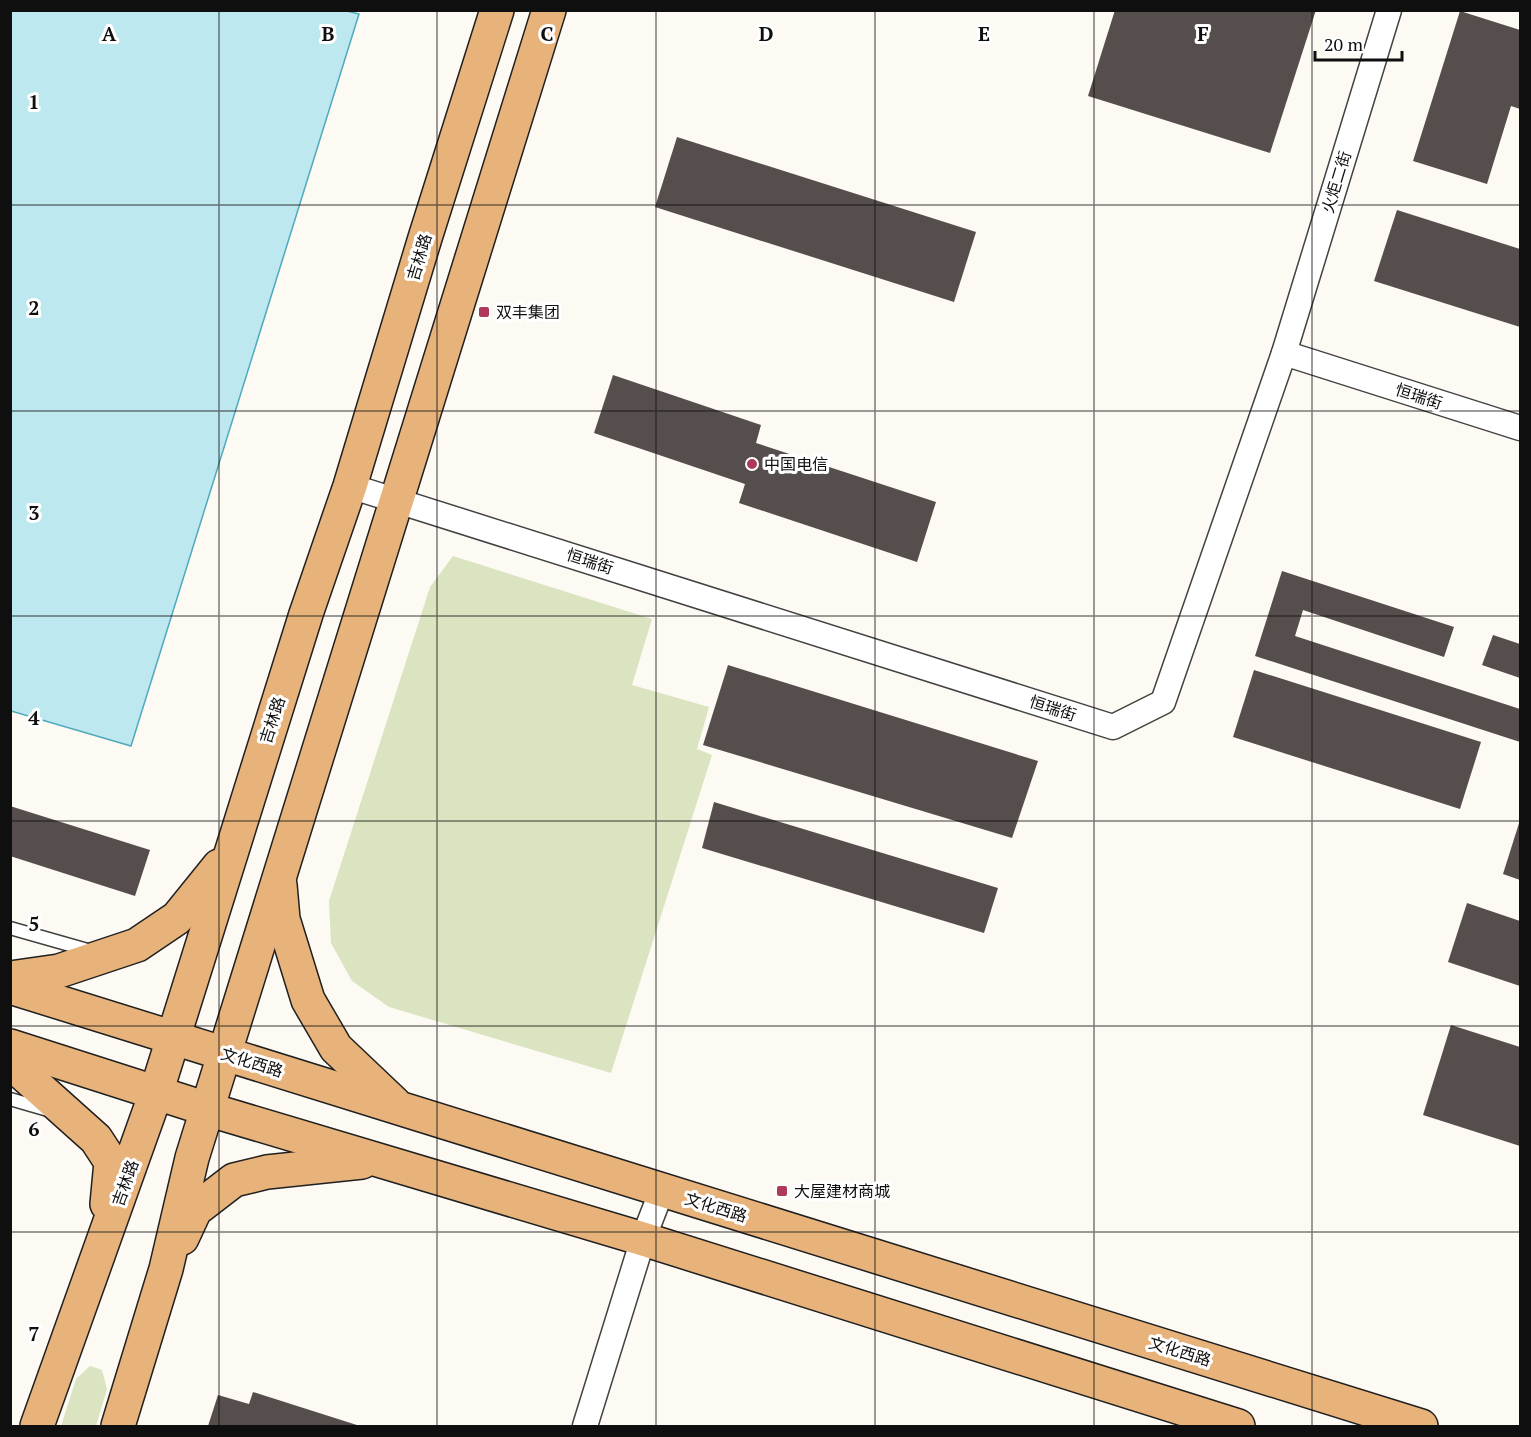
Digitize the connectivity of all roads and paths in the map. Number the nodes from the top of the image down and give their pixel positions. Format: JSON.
{"nodes":[{"id":1,"x":497,"y":10,"type":"edge"},
{"id":2,"x":549,"y":10,"type":"edge"},
{"id":3,"x":1389,"y":10,"type":"edge"},
{"id":4,"x":1284,"y":353,"type":"junction"},
{"id":5,"x":1521,"y":428,"type":"edge"},
{"id":6,"x":350,"y":486,"type":"junction"},
{"id":7,"x":396,"y":500,"type":"junction"},
{"id":8,"x":231,"y":850,"type":"junction"},
{"id":9,"x":279,"y":877,"type":"junction"},
{"id":10,"x":10,"y":928,"type":"edge"},
{"id":11,"x":107,"y":956,"type":"junction"},
{"id":12,"x":10,"y":978,"type":"edge"},
{"id":13,"x":10,"y":987,"type":"edge"},
{"id":14,"x":173,"y":1038,"type":"junction"},
{"id":15,"x":10,"y":1046,"type":"edge"},
{"id":16,"x":224,"y":1054,"type":"junction"},
{"id":17,"x":10,"y":1062,"type":"edge"},
{"id":18,"x":156,"y":1093,"type":"junction"},
{"id":19,"x":10,"y":1098,"type":"edge"},
{"id":20,"x":400,"y":1108,"type":"junction"},
{"id":21,"x":207,"y":1109,"type":"junction"},
{"id":22,"x":75,"y":1119,"type":"junction"},
{"id":23,"x":380,"y":1160,"type":"junction"},
{"id":24,"x":662,"y":1190,"type":"junction"},
{"id":25,"x":643,"y":1239,"type":"junction"},
{"id":26,"x":104,"y":1241,"type":"junction"},
{"id":27,"x":166,"y":1269,"type":"junction"},
{"id":28,"x":38,"y":1426,"type":"edge"},
{"id":29,"x":118,"y":1426,"type":"edge"},
{"id":30,"x":585,"y":1426,"type":"edge"},
{"id":31,"x":1238,"y":1426,"type":"edge"},
{"id":32,"x":1420,"y":1426,"type":"edge"}],
"edges":[{"from":1,"to":6,"type":"main road","name":"吉林路"},
{"from":2,"to":7,"type":"main road"},
{"from":3,"to":4,"type":"street","name":"火炬二街"},
{"from":4,"to":5,"type":"street","name":"恒瑞街"},
{"from":4,"to":7,"type":"street","name":"恒瑞街"},
{"from":6,"to":7,"type":"street","name":"恒瑞街"},
{"from":6,"to":8,"type":"main road","name":"吉林路"},
{"from":7,"to":9,"type":"main road"},
{"from":8,"to":11,"type":"main road"},
{"from":8,"to":14,"type":"main road","name":"吉林路"},
{"from":9,"to":16,"type":"main road"},
{"from":9,"to":20,"type":"main road"},
{"from":10,"to":11,"type":"lane"},
{"from":11,"to":12,"type":"main road"},
{"from":13,"to":14,"type":"main road","name":"文化西路"},
{"from":14,"to":16,"type":"main road","name":"文化西路"},
{"from":14,"to":18,"type":"main road","name":"吉林路"},
{"from":15,"to":18,"type":"main road"},
{"from":16,"to":20,"type":"main road","name":"文化西路"},
{"from":16,"to":21,"type":"main road"},
{"from":17,"to":22,"type":"main road"},
{"from":18,"to":21,"type":"main road"},
{"from":18,"to":26,"type":"main road","name":"吉林路"},
{"from":19,"to":22,"type":"lane"},
{"from":20,"to":24,"type":"main road","name":"文化西路"},
{"from":21,"to":23,"type":"main road"},
{"from":21,"to":27,"type":"main road"},
{"from":22,"to":26,"type":"main road"},
{"from":23,"to":25,"type":"main road"},
{"from":23,"to":27,"type":"main road"},
{"from":24,"to":25,"type":"street"},
{"from":24,"to":32,"type":"main road","name":"文化西路"},
{"from":25,"to":30,"type":"street"},
{"from":25,"to":31,"type":"main road"},
{"from":26,"to":28,"type":"main road","name":"吉林路"},
{"from":27,"to":29,"type":"main road"}]}
